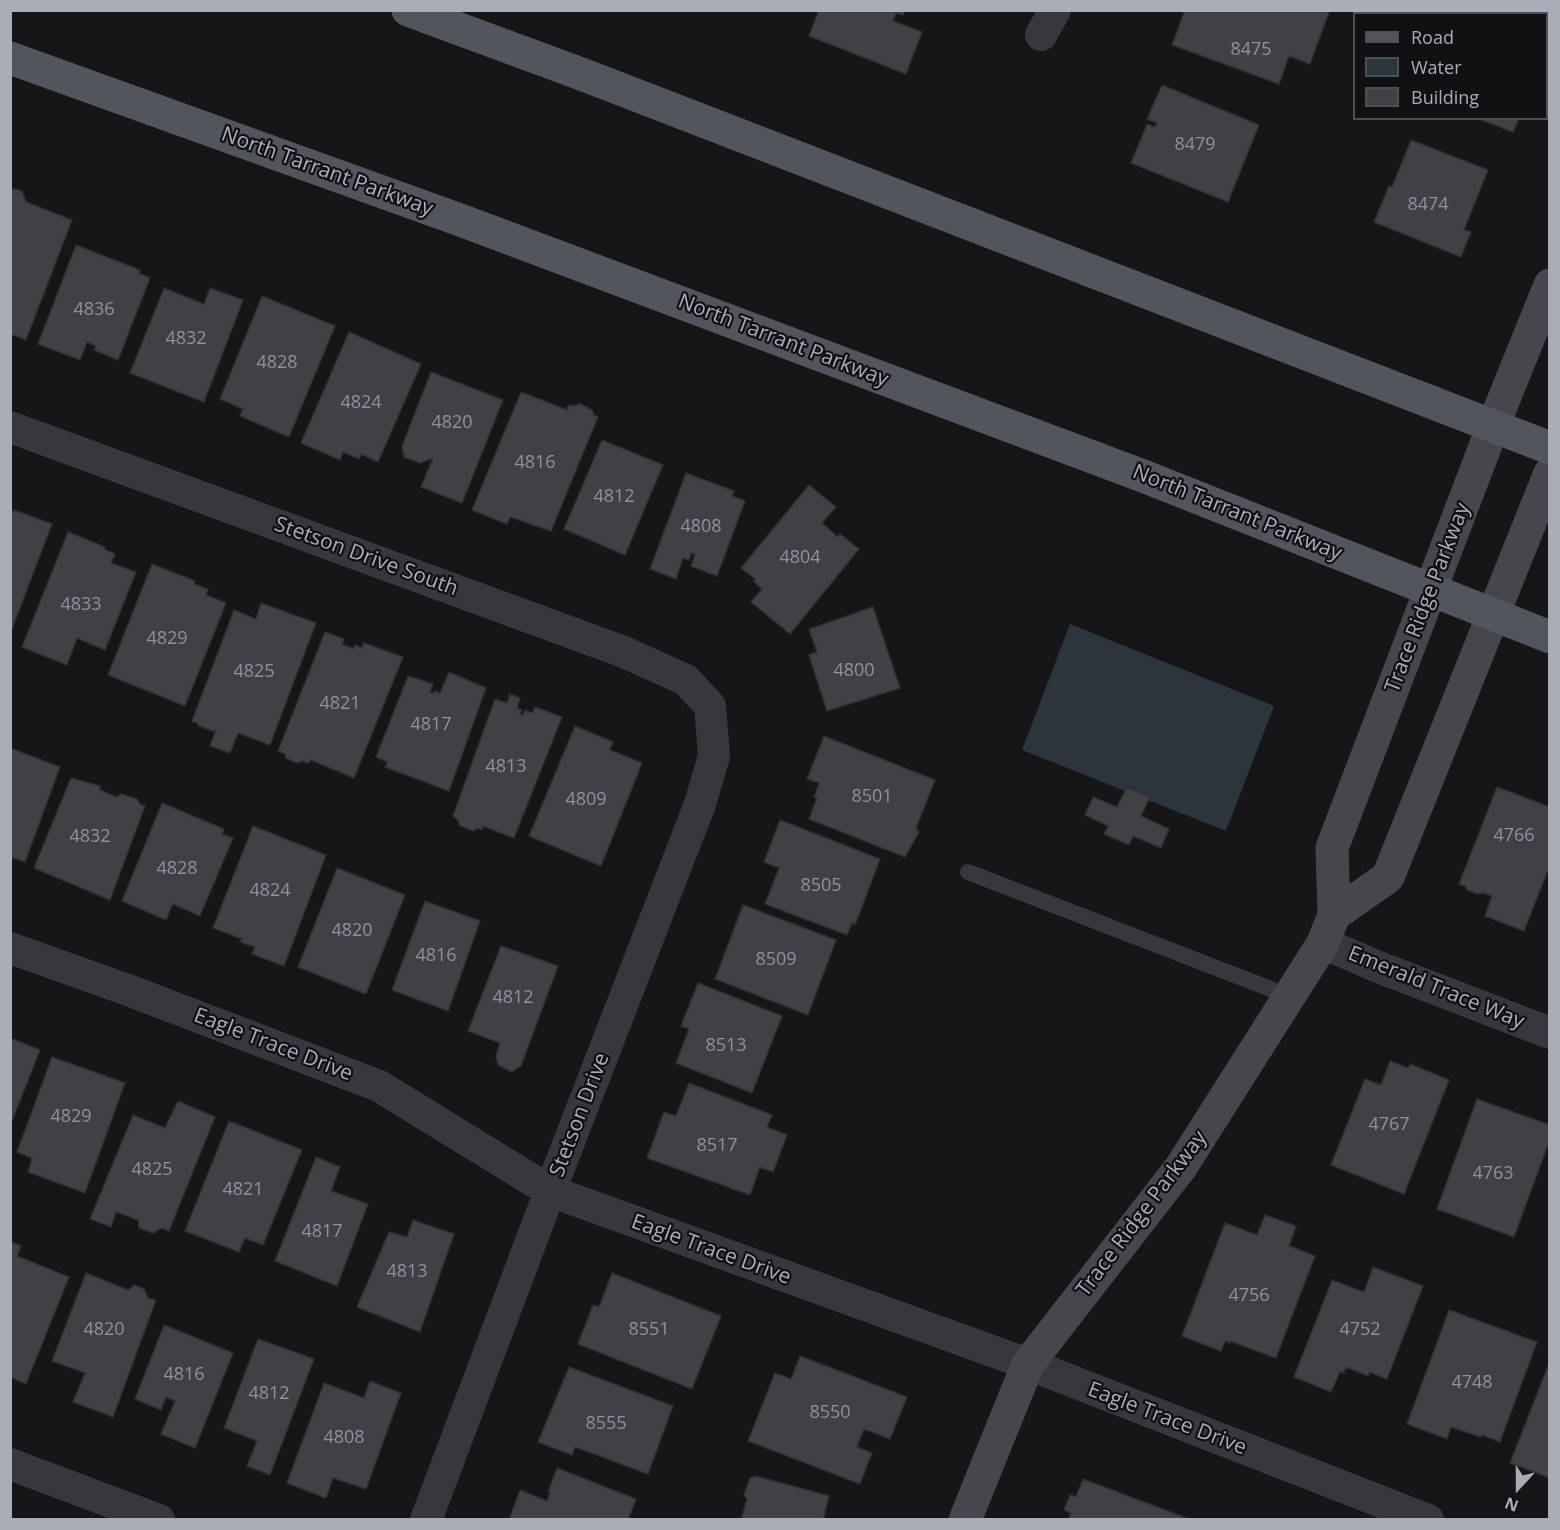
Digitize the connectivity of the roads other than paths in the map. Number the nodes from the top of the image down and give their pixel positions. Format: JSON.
{"nodes":[{"id":1,"x":408,"y":10,"type":"edge"},
{"id":2,"x":10,"y":58,"type":"edge"},
{"id":3,"x":1550,"y":285,"type":"edge"},
{"id":4,"x":1493,"y":426,"type":"junction"},
{"id":5,"x":10,"y":427,"type":"edge"},
{"id":6,"x":1550,"y":448,"type":"edge"},
{"id":7,"x":1550,"y":473,"type":"edge"},
{"id":8,"x":1432,"y":591,"type":"junction"},
{"id":9,"x":1493,"y":615,"type":"junction"},
{"id":10,"x":1550,"y":637,"type":"edge"},
{"id":11,"x":710,"y":706,"type":"joint"},
{"id":12,"x":968,"y":872,"type":"dead end"},
{"id":13,"x":1328,"y":929,"type":"junction"},
{"id":14,"x":10,"y":948,"type":"edge"},
{"id":15,"x":1289,"y":996,"type":"junction"},
{"id":16,"x":1550,"y":1033,"type":"edge"},
{"id":17,"x":550,"y":1191,"type":"junction"},
{"id":18,"x":1028,"y":1364,"type":"junction"},
{"id":19,"x":10,"y":1464,"type":"edge"},
{"id":20,"x":159,"y":1520,"type":"edge"},
{"id":21,"x":426,"y":1520,"type":"edge"},
{"id":22,"x":965,"y":1520,"type":"edge"},
{"id":23,"x":1428,"y":1520,"type":"edge"}],
"edges":[{"from":1,"to":4,"type":"main road"},
{"from":2,"to":8,"type":"main road","name":"North Tarrant Parkway"},
{"from":3,"to":4,"type":"street","name":"Trace Ridge Parkway"},
{"from":4,"to":6,"type":"main road"},
{"from":4,"to":8,"type":"street","name":"Trace Ridge Parkway"},
{"from":5,"to":11,"type":"street","name":"Stetson Drive South"},
{"from":7,"to":9,"type":"street","name":"Trace Ridge Parkway"},
{"from":8,"to":9,"type":"main road","name":"North Tarrant Parkway"},
{"from":8,"to":13,"type":"street","name":"Trace Ridge Parkway"},
{"from":9,"to":10,"type":"main road","name":"North Tarrant Parkway"},
{"from":9,"to":13,"type":"street","name":"Trace Ridge Parkway"},
{"from":11,"to":17,"type":"street","name":"Stetson Drive"},
{"from":12,"to":15,"type":"lane"},
{"from":13,"to":15,"type":"street","name":"Trace Ridge Parkway"},
{"from":13,"to":16,"type":"street","name":"Emerald Trace Way"},
{"from":14,"to":17,"type":"street","name":"Eagle Trace Drive"},
{"from":15,"to":18,"type":"street","name":"Trace Ridge Parkway"},
{"from":17,"to":18,"type":"street","name":"Eagle Trace Drive"},
{"from":17,"to":21,"type":"street","name":"Stetson Drive"},
{"from":18,"to":22,"type":"street","name":"Trace Ridge Parkway"},
{"from":18,"to":23,"type":"street","name":"Eagle Trace Drive"},
{"from":19,"to":20,"type":"street"}]}
